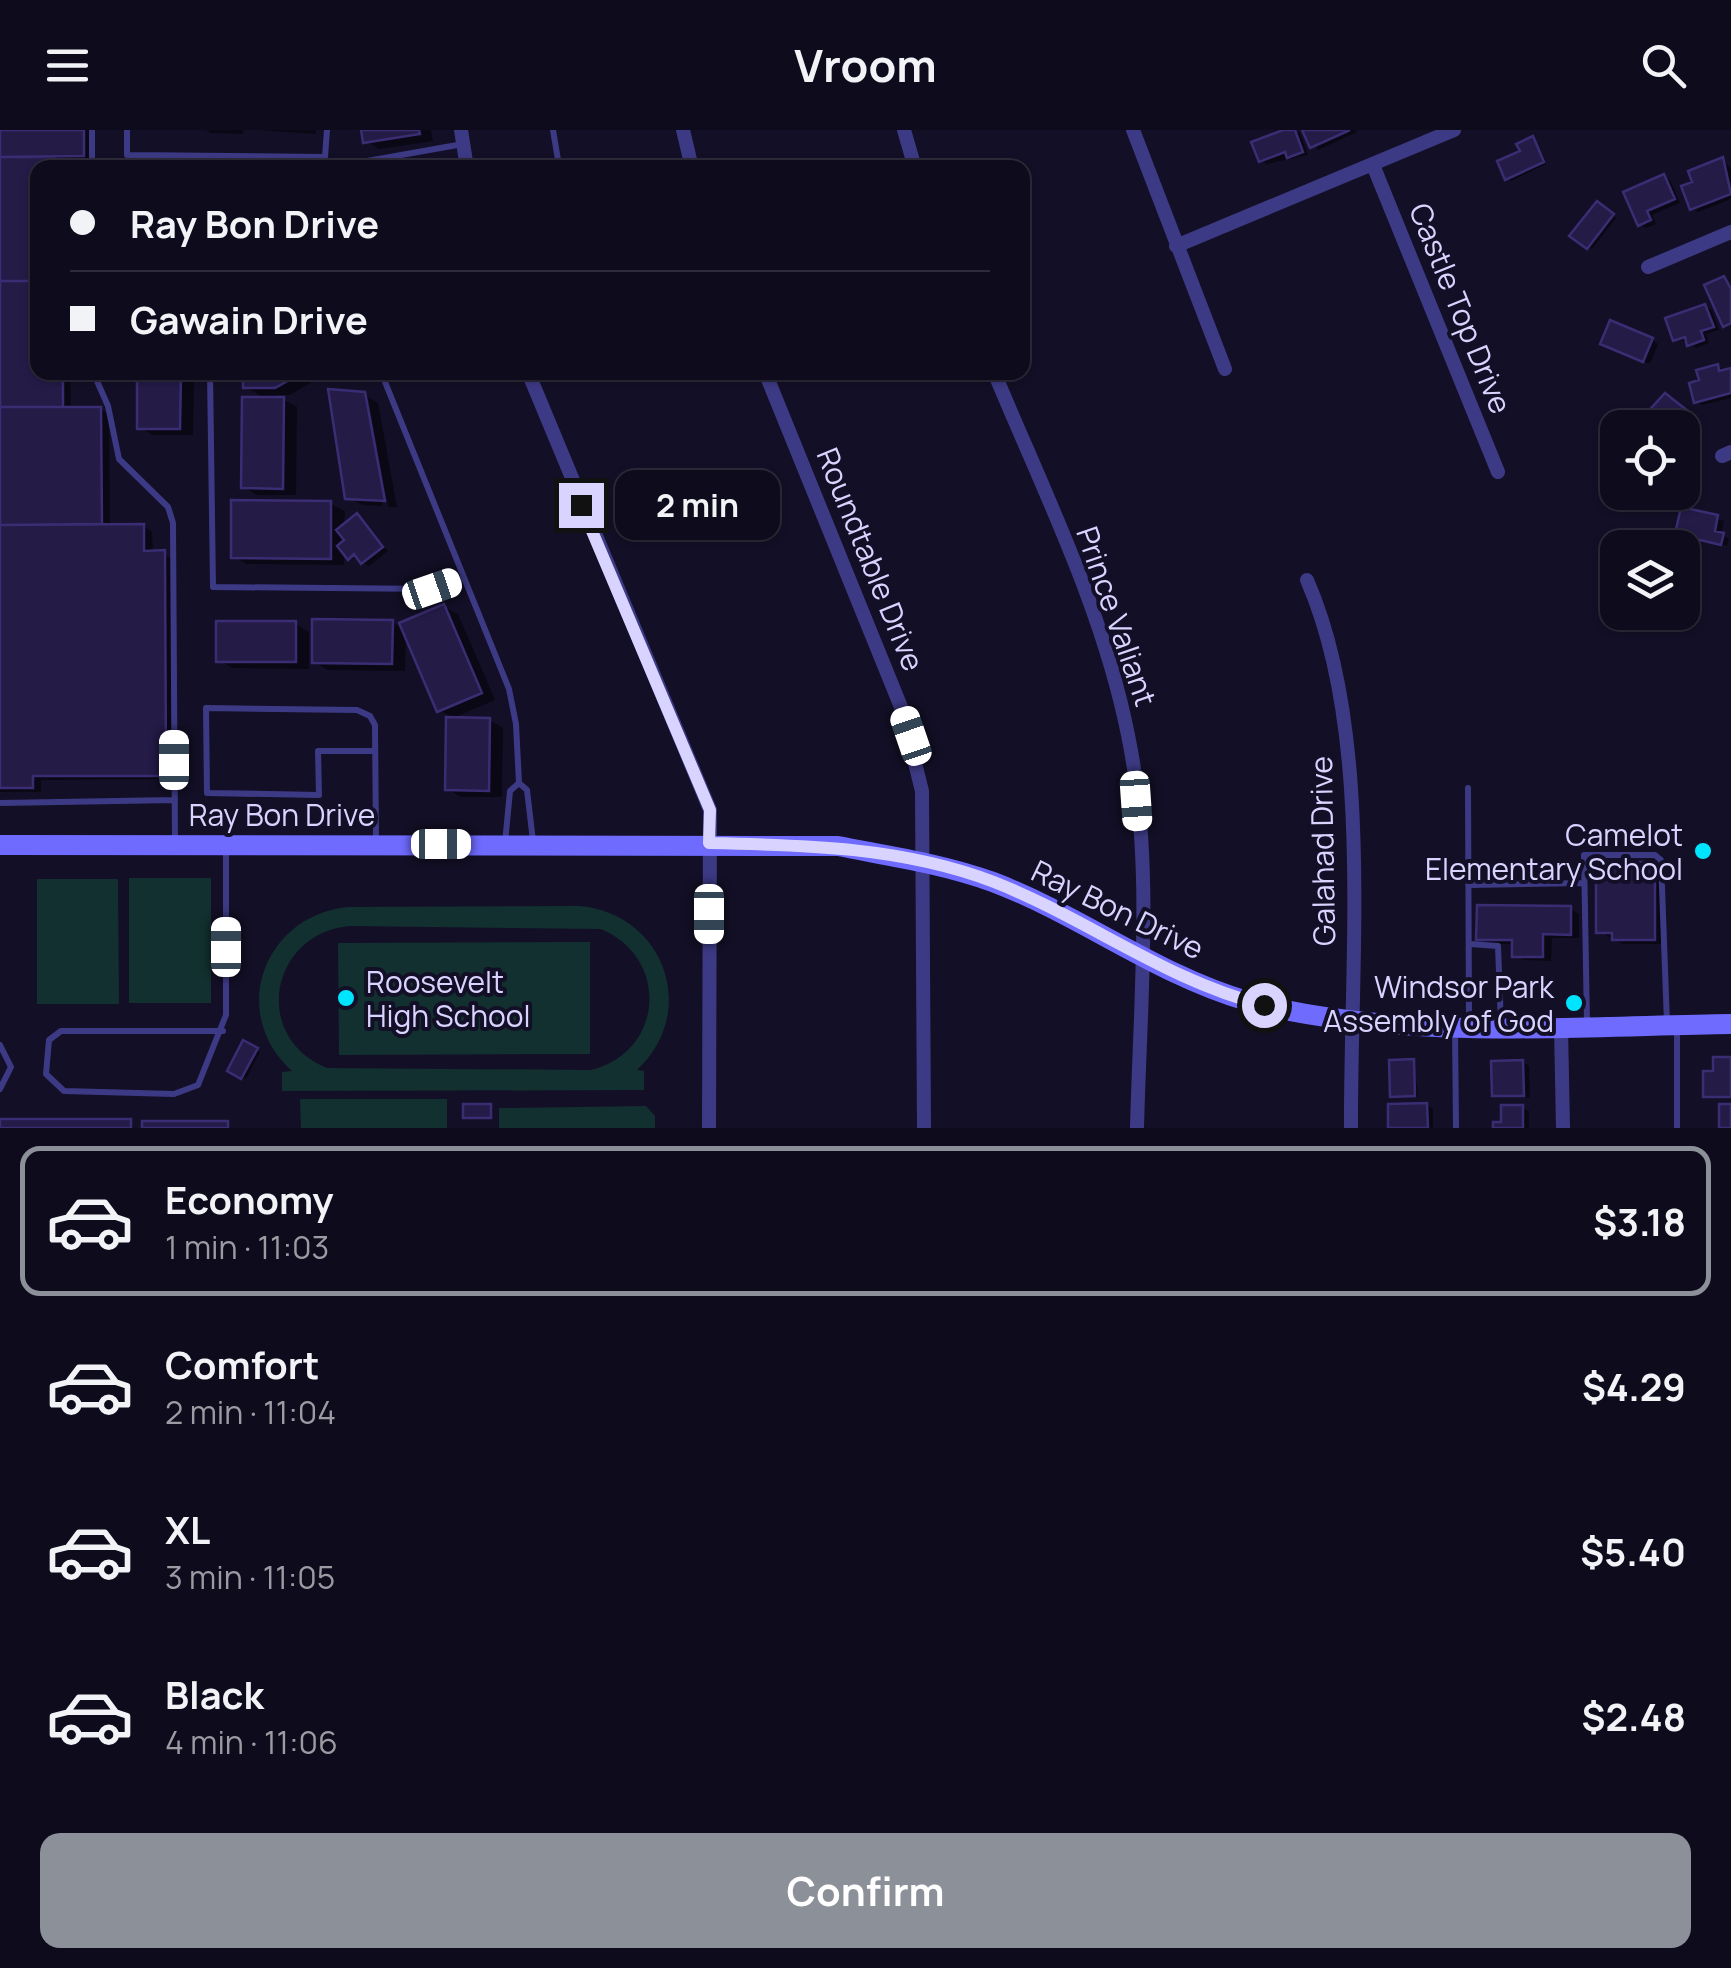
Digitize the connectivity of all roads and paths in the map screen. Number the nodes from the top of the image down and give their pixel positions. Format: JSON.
{"nodes":[{"id":1,"x":92,"y":130,"type":"edge"},
{"id":2,"x":127,"y":130,"type":"edge"},
{"id":3,"x":327,"y":130,"type":"edge"},
{"id":4,"x":553,"y":130,"type":"edge"},
{"id":5,"x":683,"y":130,"type":"edge"},
{"id":6,"x":904,"y":130,"type":"edge"},
{"id":7,"x":1132,"y":130,"type":"edge"},
{"id":8,"x":1454,"y":130,"type":"edge"},
{"id":9,"x":462,"y":137,"type":"edge"},
{"id":10,"x":325,"y":158,"type":"joint"},
{"id":11,"x":92,"y":160,"type":"edge"},
{"id":12,"x":363,"y":160,"type":"edge"},
{"id":13,"x":558,"y":160,"type":"edge"},
{"id":14,"x":690,"y":160,"type":"edge"},
{"id":15,"x":913,"y":160,"type":"edge"},
{"id":16,"x":1373,"y":166,"type":"junction"},
{"id":17,"x":1731,"y":232,"type":"edge"},
{"id":18,"x":1176,"y":246,"type":"junction"},
{"id":19,"x":1648,"y":267,"type":"dead end"},
{"id":20,"x":1225,"y":370,"type":"dead end"},
{"id":21,"x":97,"y":380,"type":"edge"},
{"id":22,"x":210,"y":380,"type":"edge"},
{"id":23,"x":384,"y":380,"type":"edge"},
{"id":24,"x":531,"y":380,"type":"edge"},
{"id":25,"x":768,"y":380,"type":"edge"},
{"id":26,"x":997,"y":380,"type":"edge"},
{"id":27,"x":1498,"y":472,"type":"dead end"},
{"id":28,"x":462,"y":579,"type":"junction"},
{"id":29,"x":1307,"y":580,"type":"dead end"},
{"id":30,"x":376,"y":751,"type":"junction"},
{"id":31,"x":518,"y":783,"type":"junction"},
{"id":32,"x":1468,"y":788,"type":"dead end"},
{"id":33,"x":175,"y":800,"type":"junction"},
{"id":34,"x":0,"y":804,"type":"edge"},
{"id":35,"x":534,"y":843,"type":"junction"},
{"id":36,"x":709,"y":843,"type":"junction"},
{"id":37,"x":175,"y":844,"type":"junction"},
{"id":38,"x":226,"y":844,"type":"junction"},
{"id":39,"x":376,"y":844,"type":"junction"},
{"id":40,"x":505,"y":844,"type":"junction"},
{"id":41,"x":0,"y":845,"type":"edge"},
{"id":42,"x":924,"y":863,"type":"junction"},
{"id":43,"x":1584,"y":883,"type":"junction"},
{"id":44,"x":1470,"y":885,"type":"junction"},
{"id":45,"x":1470,"y":944,"type":"junction"},
{"id":46,"x":1144,"y":958,"type":"junction"},
{"id":47,"x":1350,"y":1020,"type":"junction"},
{"id":48,"x":1731,"y":1024,"type":"edge"},
{"id":49,"x":1462,"y":1025,"type":"junction"},
{"id":50,"x":1672,"y":1025,"type":"junction"},
{"id":51,"x":1502,"y":1026,"type":"junction"},
{"id":52,"x":1561,"y":1026,"type":"junction"},
{"id":53,"x":1587,"y":1026,"type":"junction"},
{"id":54,"x":223,"y":1032,"type":"junction"},
{"id":55,"x":0,"y":1046,"type":"edge"},
{"id":56,"x":0,"y":1089,"type":"edge"},
{"id":57,"x":709,"y":1128,"type":"edge"},
{"id":58,"x":924,"y":1128,"type":"edge"},
{"id":59,"x":1137,"y":1128,"type":"edge"},
{"id":60,"x":1351,"y":1128,"type":"edge"},
{"id":61,"x":1456,"y":1128,"type":"edge"},
{"id":62,"x":1562,"y":1128,"type":"edge"},
{"id":63,"x":1677,"y":1128,"type":"edge"}],
"edges":[{"from":1,"to":11,"type":"lane"},
{"from":2,"to":10,"type":"lane"},
{"from":3,"to":10,"type":"lane"},
{"from":4,"to":13,"type":"lane"},
{"from":5,"to":14,"type":"street"},
{"from":6,"to":15,"type":"street"},
{"from":7,"to":18,"type":"street"},
{"from":8,"to":16,"type":"street"},
{"from":9,"to":12,"type":"lane"},
{"from":16,"to":18,"type":"street"},
{"from":16,"to":27,"type":"street","name":"Castle Top Drive"},
{"from":17,"to":19,"type":"street"},
{"from":18,"to":20,"type":"street"},
{"from":21,"to":33,"type":"lane"},
{"from":22,"to":28,"type":"lane"},
{"from":23,"to":28,"type":"lane"},
{"from":24,"to":36,"type":"street"},
{"from":25,"to":42,"type":"street","name":"Roundtable Drive"},
{"from":26,"to":46,"type":"street","name":"Prince Valiant"},
{"from":28,"to":31,"type":"lane"},
{"from":29,"to":47,"type":"street","name":"Galahad Drive"},
{"from":30,"to":30,"type":"lane"},
{"from":30,"to":39,"type":"lane"},
{"from":31,"to":35,"type":"lane"},
{"from":31,"to":40,"type":"lane"},
{"from":32,"to":44,"type":"lane"},
{"from":33,"to":34,"type":"lane"},
{"from":33,"to":37,"type":"lane"},
{"from":35,"to":36,"type":"street","name":"Ray Bon Drive"},
{"from":35,"to":40,"type":"street","name":"Ray Bon Drive"},
{"from":36,"to":42,"type":"street","name":"Ray Bon Drive"},
{"from":36,"to":57,"type":"street"},
{"from":37,"to":38,"type":"street","name":"Ray Bon Drive"},
{"from":37,"to":41,"type":"street","name":"Ray Bon Drive"},
{"from":38,"to":39,"type":"street","name":"Ray Bon Drive"},
{"from":38,"to":54,"type":"lane"},
{"from":39,"to":40,"type":"street","name":"Ray Bon Drive"},
{"from":42,"to":46,"type":"street","name":"Ray Bon Drive"},
{"from":42,"to":58,"type":"street","name":"Roundtable Drive"},
{"from":43,"to":44,"type":"lane"},
{"from":43,"to":50,"type":"lane"},
{"from":43,"to":53,"type":"lane"},
{"from":44,"to":45,"type":"lane"},
{"from":45,"to":49,"type":"lane"},
{"from":45,"to":51,"type":"lane"},
{"from":46,"to":47,"type":"street","name":"Ray Bon Drive"},
{"from":46,"to":59,"type":"street","name":"Prince Valiant"},
{"from":47,"to":49,"type":"street","name":"Ray Bon Drive"},
{"from":47,"to":60,"type":"street","name":"Galahad Drive"},
{"from":48,"to":50,"type":"street","name":"Ray Bon Drive"},
{"from":49,"to":51,"type":"street","name":"Ray Bon Drive"},
{"from":49,"to":61,"type":"lane"},
{"from":50,"to":53,"type":"street","name":"Ray Bon Drive"},
{"from":50,"to":63,"type":"lane"},
{"from":51,"to":52,"type":"street","name":"Ray Bon Drive"},
{"from":52,"to":53,"type":"street","name":"Ray Bon Drive"},
{"from":52,"to":62,"type":"street"},
{"from":54,"to":54,"type":"lane"},
{"from":55,"to":56,"type":"lane"}]}
